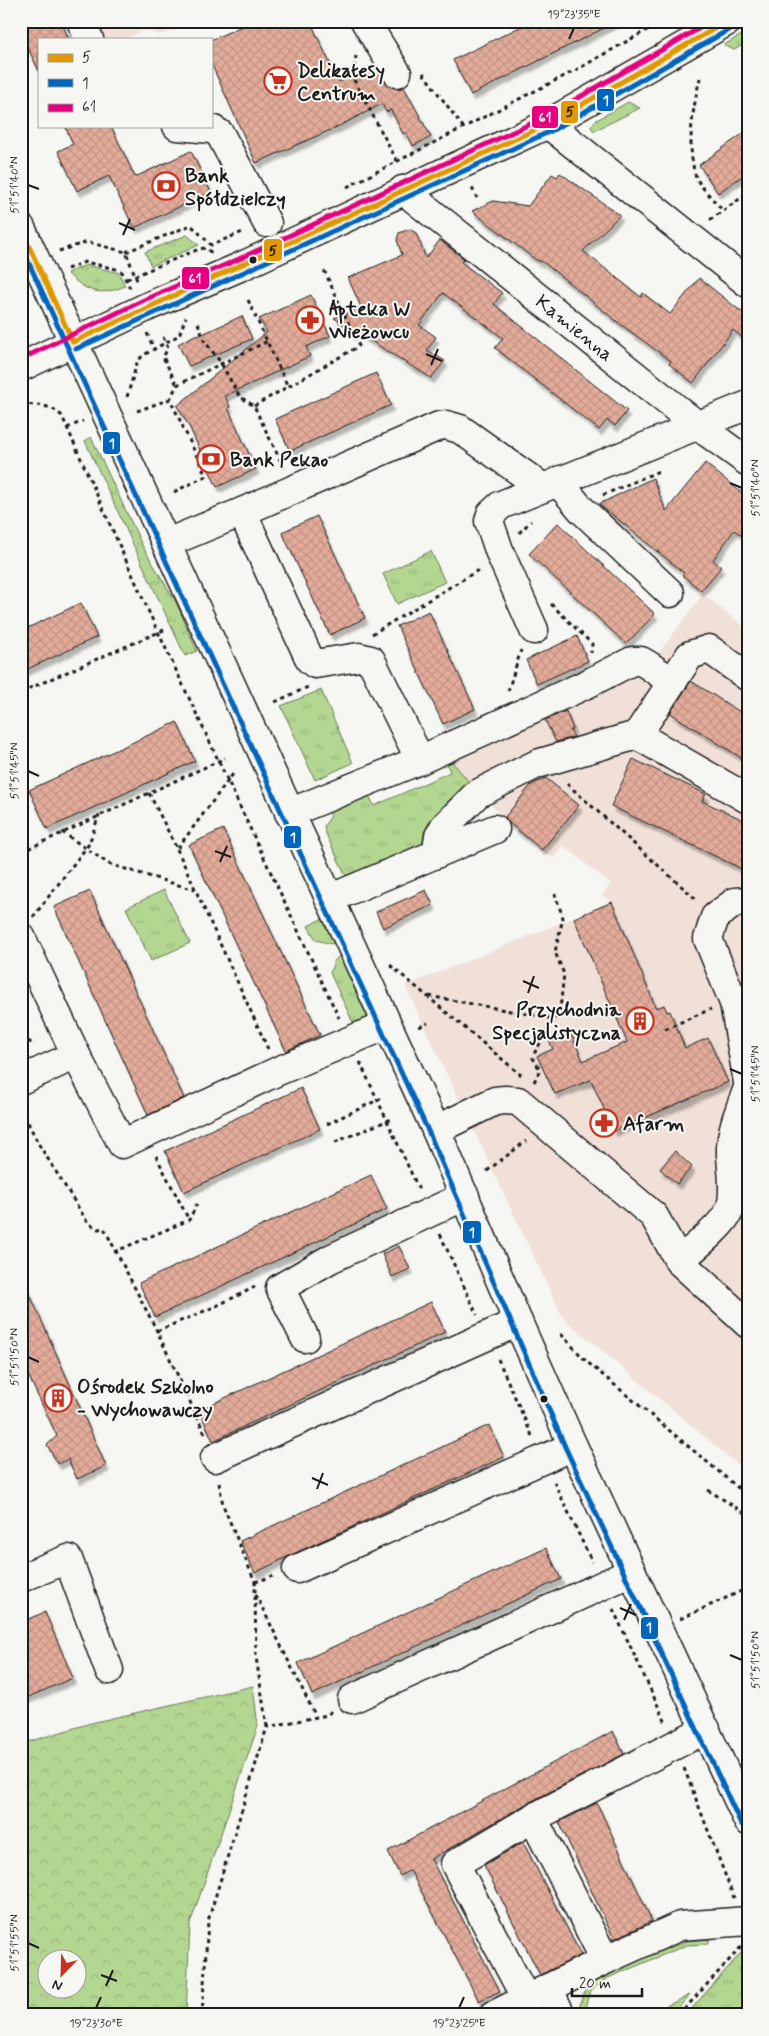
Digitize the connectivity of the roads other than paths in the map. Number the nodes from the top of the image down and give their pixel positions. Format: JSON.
{"nodes":[{"id":1,"x":81,"y":21,"type":"edge"},
{"id":2,"x":365,"y":21,"type":"edge"},
{"id":3,"x":728,"y":21,"type":"edge"},
{"id":4,"x":89,"y":38,"type":"edge"},
{"id":5,"x":397,"y":73,"type":"dead end"},
{"id":6,"x":548,"y":124,"type":"junction"},
{"id":7,"x":200,"y":128,"type":"edge"},
{"id":8,"x":403,"y":190,"type":"junction"},
{"id":9,"x":267,"y":223,"type":"dead end"},
{"id":10,"x":21,"y":228,"type":"edge"},
{"id":11,"x":748,"y":283,"type":"edge"},
{"id":12,"x":73,"y":342,"type":"junction"},
{"id":13,"x":21,"y":367,"type":"edge"},
{"id":14,"x":748,"y":405,"type":"edge"},
{"id":15,"x":697,"y":425,"type":"junction"},
{"id":16,"x":748,"y":462,"type":"edge"},
{"id":17,"x":552,"y":484,"type":"junction"},
{"id":18,"x":242,"y":512,"type":"junction"},
{"id":19,"x":167,"y":543,"type":"junction"},
{"id":20,"x":670,"y":593,"type":"dead end"},
{"id":21,"x":528,"y":639,"type":"road end"},
{"id":22,"x":748,"y":677,"type":"edge"},
{"id":23,"x":672,"y":682,"type":"junction"},
{"id":24,"x":637,"y":735,"type":"junction"},
{"id":25,"x":420,"y":760,"type":"junction"},
{"id":26,"x":748,"y":799,"type":"edge"},
{"id":27,"x":289,"y":813,"type":"junction"},
{"id":28,"x":494,"y":829,"type":"dead end"},
{"id":29,"x":436,"y":854,"type":"junction"},
{"id":30,"x":329,"y":899,"type":"junction"},
{"id":31,"x":748,"y":901,"type":"edge"},
{"id":32,"x":25,"y":943,"type":"edge"},
{"id":33,"x":387,"y":1025,"type":"junction"},
{"id":34,"x":76,"y":1055,"type":"junction"},
{"id":35,"x":21,"y":1080,"type":"edge"},
{"id":36,"x":748,"y":1082,"type":"edge"},
{"id":37,"x":748,"y":1088,"type":"edge"},
{"id":38,"x":436,"y":1130,"type":"junction"},
{"id":39,"x":466,"y":1196,"type":"junction"},
{"id":40,"x":679,"y":1261,"type":"junction"},
{"id":41,"x":518,"y":1322,"type":"junction"},
{"id":42,"x":748,"y":1324,"type":"edge"},
{"id":43,"x":304,"y":1338,"type":"dead end"},
{"id":44,"x":573,"y":1446,"type":"junction"},
{"id":45,"x":215,"y":1458,"type":"road end"},
{"id":46,"x":297,"y":1569,"type":"dead end"},
{"id":47,"x":632,"y":1572,"type":"junction"},
{"id":48,"x":21,"y":1578,"type":"edge"},
{"id":49,"x":109,"y":1670,"type":"dead end"},
{"id":50,"x":352,"y":1699,"type":"road end"},
{"id":51,"x":706,"y":1729,"type":"junction"},
{"id":52,"x":533,"y":1818,"type":"junction"},
{"id":53,"x":748,"y":1821,"type":"edge"},
{"id":54,"x":743,"y":1912,"type":"edge"},
{"id":55,"x":605,"y":1960,"type":"junction"},
{"id":56,"x":537,"y":1994,"type":"junction"},
{"id":57,"x":494,"y":2015,"type":"edge"},
{"id":58,"x":561,"y":2015,"type":"edge"}],
"edges":[{"from":1,"to":4,"type":"street"},
{"from":2,"to":5,"type":"street"},
{"from":3,"to":6,"type":"street"},
{"from":6,"to":8,"type":"street"},
{"from":6,"to":11,"type":"street"},
{"from":7,"to":9,"type":"street"},
{"from":8,"to":12,"type":"street"},
{"from":8,"to":15,"type":"street","name":"Kamienna"},
{"from":10,"to":12,"type":"street"},
{"from":12,"to":13,"type":"street"},
{"from":12,"to":19,"type":"street"},
{"from":14,"to":15,"type":"street"},
{"from":15,"to":16,"type":"street","name":"Kamienna"},
{"from":15,"to":17,"type":"street"},
{"from":17,"to":18,"type":"street"},
{"from":17,"to":20,"type":"street"},
{"from":17,"to":21,"type":"street"},
{"from":18,"to":19,"type":"street"},
{"from":18,"to":25,"type":"street"},
{"from":19,"to":27,"type":"street"},
{"from":22,"to":23,"type":"street"},
{"from":23,"to":24,"type":"street"},
{"from":23,"to":25,"type":"street"},
{"from":24,"to":26,"type":"street"},
{"from":24,"to":29,"type":"street"},
{"from":25,"to":27,"type":"street"},
{"from":27,"to":30,"type":"street"},
{"from":28,"to":29,"type":"street"},
{"from":29,"to":30,"type":"street"},
{"from":30,"to":33,"type":"street"},
{"from":31,"to":36,"type":"street"},
{"from":32,"to":34,"type":"street"},
{"from":33,"to":34,"type":"street"},
{"from":33,"to":38,"type":"street"},
{"from":34,"to":35,"type":"street"},
{"from":37,"to":40,"type":"street"},
{"from":38,"to":39,"type":"street"},
{"from":38,"to":40,"type":"street"},
{"from":39,"to":41,"type":"street"},
{"from":39,"to":43,"type":"street"},
{"from":40,"to":42,"type":"street"},
{"from":41,"to":44,"type":"street"},
{"from":41,"to":45,"type":"street"},
{"from":44,"to":46,"type":"street"},
{"from":44,"to":47,"type":"street"},
{"from":47,"to":50,"type":"street"},
{"from":47,"to":51,"type":"street"},
{"from":48,"to":49,"type":"street"},
{"from":51,"to":52,"type":"street"},
{"from":51,"to":53,"type":"street"},
{"from":52,"to":55,"type":"street"},
{"from":52,"to":56,"type":"street"},
{"from":54,"to":55,"type":"street"},
{"from":55,"to":56,"type":"street"},
{"from":56,"to":57,"type":"street"},
{"from":56,"to":58,"type":"street"}]}
